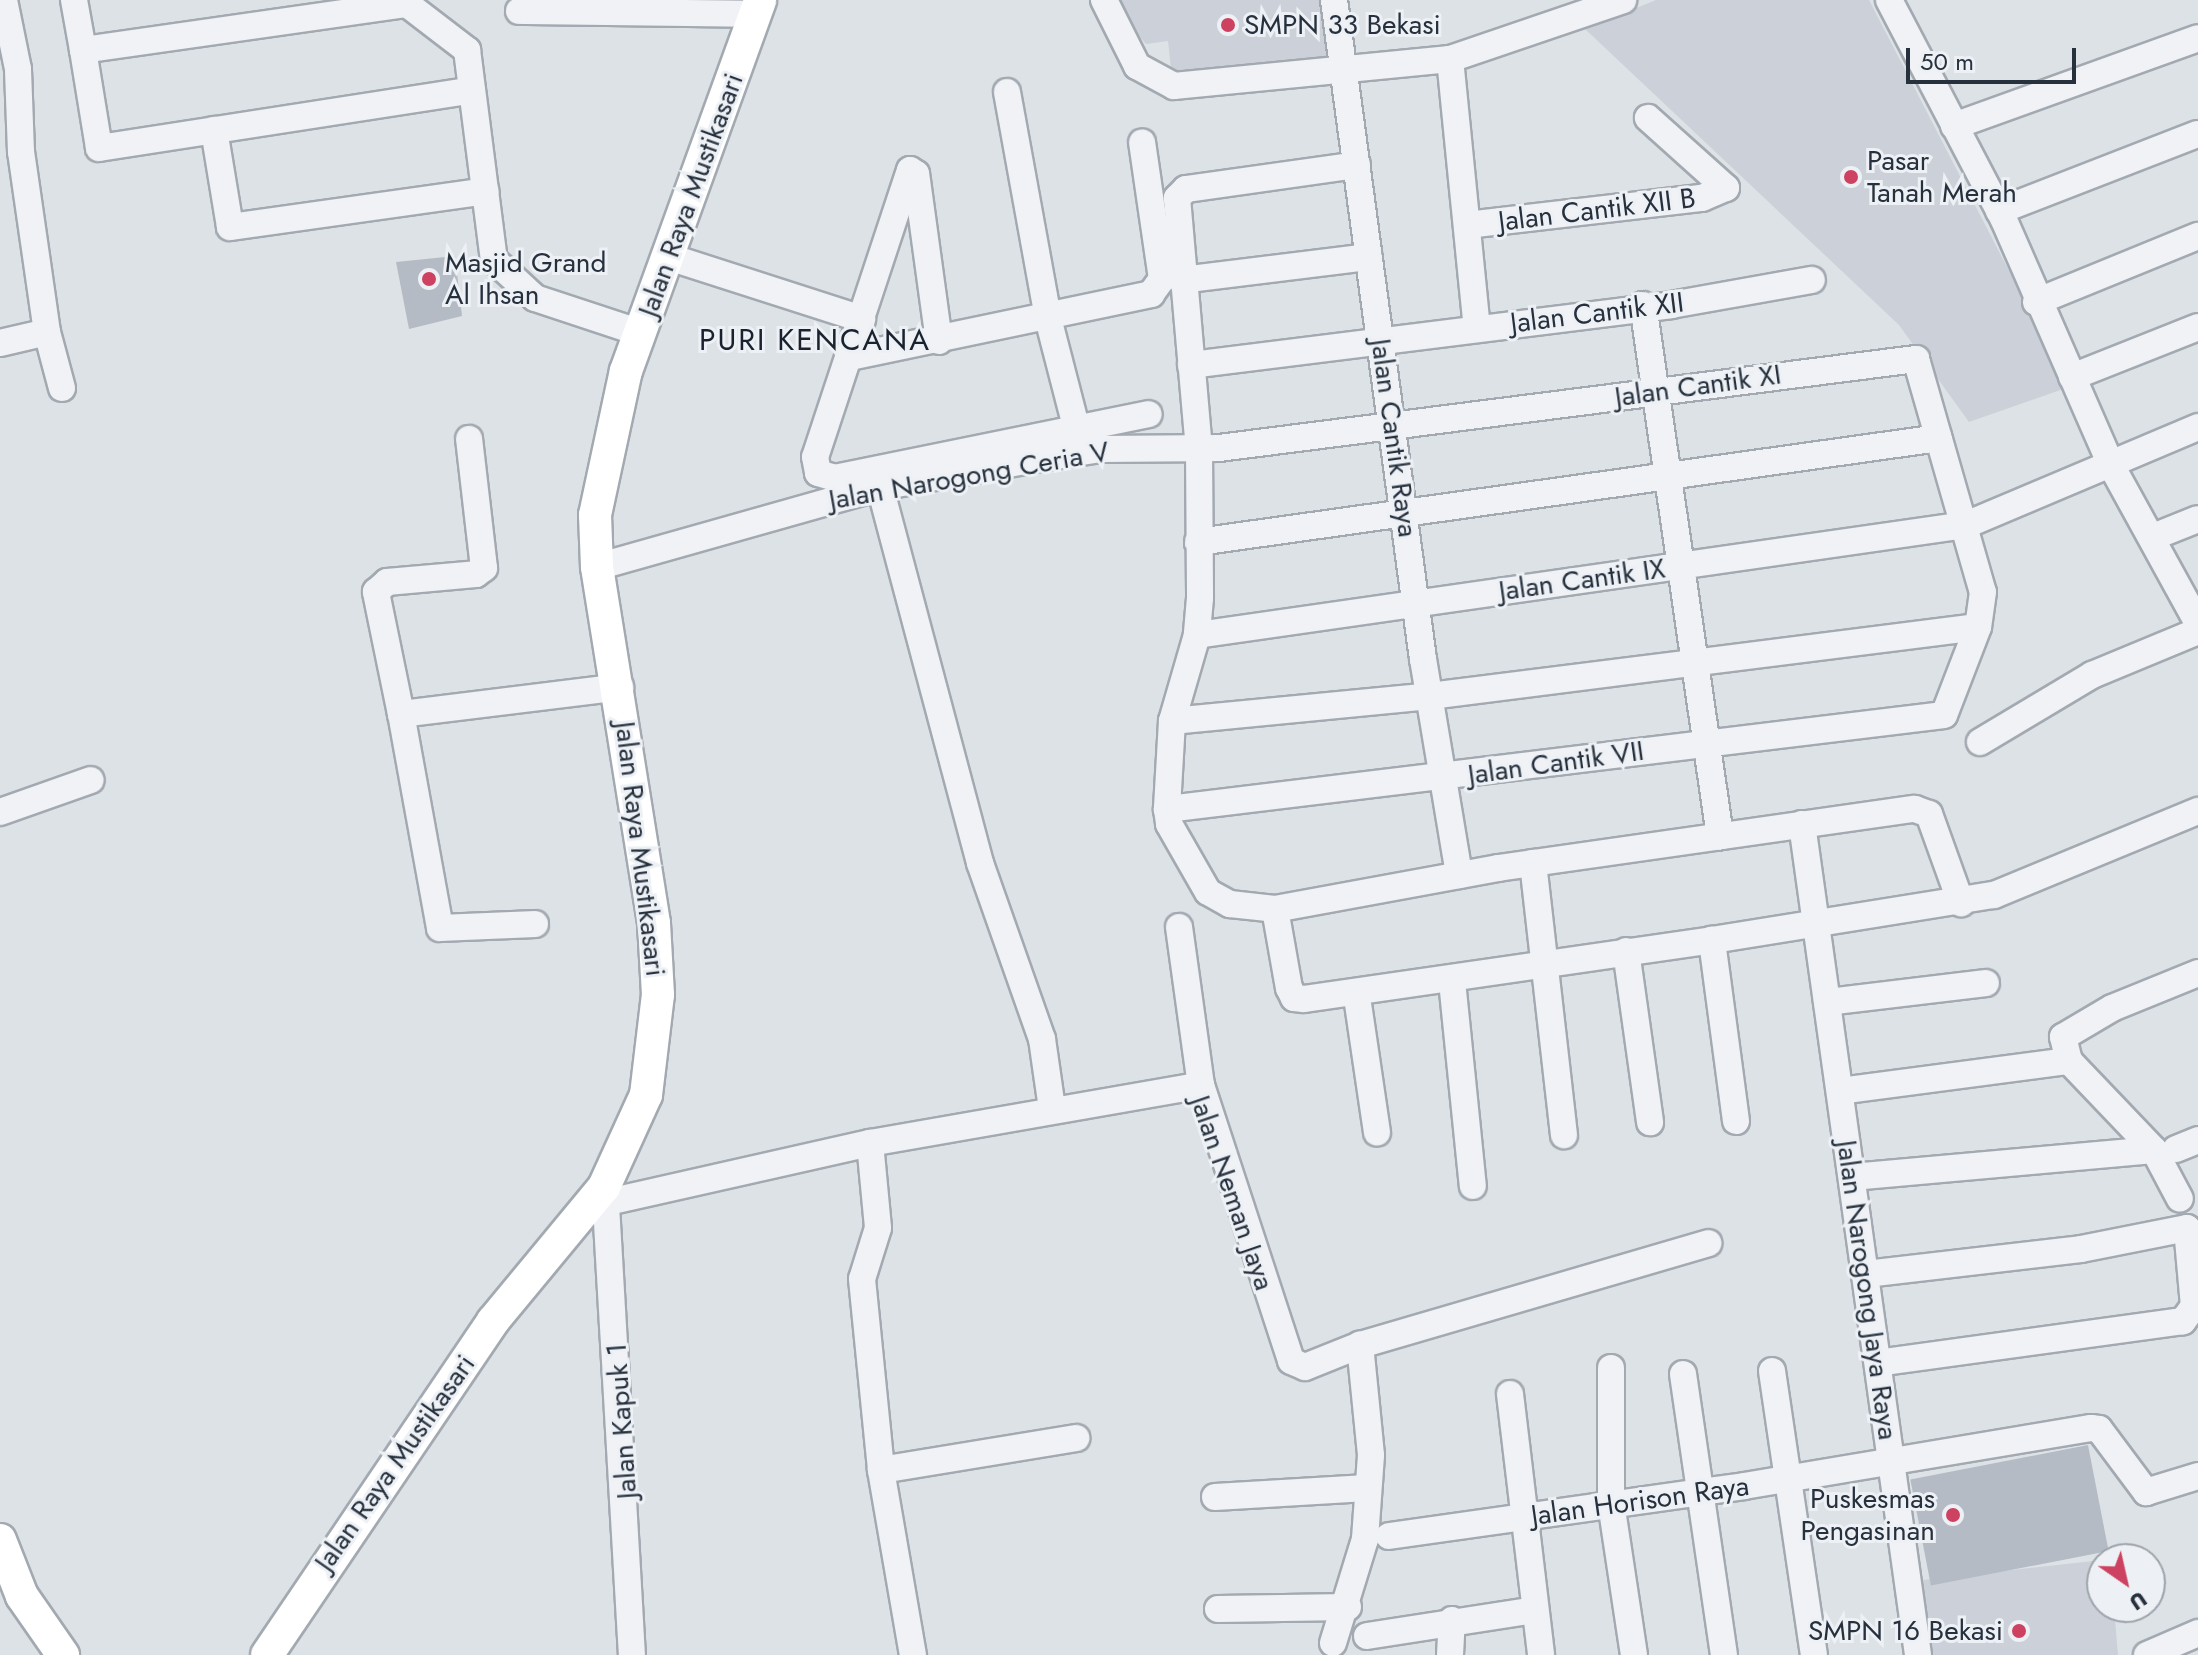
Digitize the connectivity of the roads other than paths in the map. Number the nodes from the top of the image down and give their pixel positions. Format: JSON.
{"nodes":[{"id":1,"x":4,"y":0,"type":"edge"},
{"id":2,"x":74,"y":0,"type":"edge"},
{"id":3,"x":1104,"y":0,"type":"edge"},
{"id":4,"x":1334,"y":0,"type":"edge"},
{"id":5,"x":1623,"y":0,"type":"edge"},
{"id":6,"x":1889,"y":0,"type":"edge"},
{"id":7,"x":407,"y":2,"type":"edge"},
{"id":8,"x":758,"y":7,"type":"edge"},
{"id":9,"x":519,"y":11,"type":"dead end"},
{"id":10,"x":2198,"y":38,"type":"edge"},
{"id":11,"x":83,"y":50,"type":"junction"},
{"id":12,"x":1450,"y":59,"type":"junction"},
{"id":13,"x":1344,"y":69,"type":"junction"},
{"id":14,"x":472,"y":90,"type":"junction"},
{"id":15,"x":1007,"y":92,"type":"dead end"},
{"id":16,"x":1648,"y":118,"type":"dead end"},
{"id":17,"x":1954,"y":126,"type":"junction"},
{"id":18,"x":214,"y":130,"type":"junction"},
{"id":19,"x":2198,"y":134,"type":"edge"},
{"id":20,"x":1142,"y":142,"type":"dead end"},
{"id":21,"x":10,"y":153,"type":"edge"},
{"id":22,"x":1357,"y":165,"type":"junction"},
{"id":23,"x":485,"y":191,"type":"junction"},
{"id":24,"x":1999,"y":211,"type":"junction"},
{"id":25,"x":1467,"y":225,"type":"junction"},
{"id":26,"x":2198,"y":236,"type":"edge"},
{"id":27,"x":669,"y":257,"type":"junction"},
{"id":28,"x":1369,"y":257,"type":"junction"},
{"id":29,"x":1181,"y":280,"type":"junction"},
{"id":30,"x":1812,"y":280,"type":"dead end"},
{"id":31,"x":2036,"y":302,"type":"junction"},
{"id":32,"x":1643,"y":305,"type":"junction"},
{"id":33,"x":1048,"y":318,"type":"junction"},
{"id":34,"x":862,"y":319,"type":"junction"},
{"id":35,"x":2198,"y":327,"type":"edge"},
{"id":36,"x":1477,"y":328,"type":"junction"},
{"id":37,"x":47,"y":332,"type":"junction"},
{"id":38,"x":641,"y":333,"type":"junction"},
{"id":39,"x":939,"y":341,"type":"junction"},
{"id":40,"x":1381,"y":341,"type":"junction"},
{"id":41,"x":0,"y":343,"type":"edge"},
{"id":42,"x":850,"y":357,"type":"junction"},
{"id":43,"x":1191,"y":365,"type":"junction"},
{"id":44,"x":2072,"y":377,"type":"junction"},
{"id":45,"x":62,"y":388,"type":"dead end"},
{"id":46,"x":1654,"y":392,"type":"junction"},
{"id":47,"x":1149,"y":414,"type":"dead end"},
{"id":48,"x":1396,"y":426,"type":"junction"},
{"id":49,"x":2198,"y":427,"type":"edge"},
{"id":50,"x":1077,"y":430,"type":"junction"},
{"id":51,"x":1939,"y":438,"type":"junction"},
{"id":52,"x":469,"y":439,"type":"dead end"},
{"id":53,"x":1199,"y":449,"type":"junction"},
{"id":54,"x":2111,"y":465,"type":"junction"},
{"id":55,"x":1667,"y":478,"type":"junction"},
{"id":56,"x":880,"y":487,"type":"junction"},
{"id":57,"x":1406,"y":517,"type":"junction"},
{"id":58,"x":2198,"y":519,"type":"edge"},
{"id":59,"x":1966,"y":525,"type":"junction"},
{"id":60,"x":2153,"y":537,"type":"junction"},
{"id":61,"x":1198,"y":542,"type":"junction"},
{"id":62,"x":597,"y":567,"type":"junction"},
{"id":63,"x":1678,"y":568,"type":"junction"},
{"id":64,"x":1415,"y":602,"type":"junction"},
{"id":65,"x":2198,"y":621,"type":"edge"},
{"id":66,"x":1978,"y":627,"type":"junction"},
{"id":67,"x":2198,"y":631,"type":"edge"},
{"id":68,"x":1197,"y":635,"type":"junction"},
{"id":69,"x":1694,"y":664,"type":"junction"},
{"id":70,"x":620,"y":687,"type":"junction"},
{"id":71,"x":1430,"y":696,"type":"junction"},
{"id":72,"x":401,"y":714,"type":"junction"},
{"id":73,"x":1172,"y":721,"type":"junction"},
{"id":74,"x":1980,"y":742,"type":"dead end"},
{"id":75,"x":1705,"y":743,"type":"junction"},
{"id":76,"x":1443,"y":779,"type":"junction"},
{"id":77,"x":91,"y":780,"type":"dead end"},
{"id":78,"x":1167,"y":809,"type":"junction"},
{"id":79,"x":2198,"y":811,"type":"edge"},
{"id":80,"x":0,"y":812,"type":"edge"},
{"id":81,"x":1802,"y":824,"type":"junction"},
{"id":82,"x":1720,"y":836,"type":"junction"},
{"id":83,"x":1533,"y":863,"type":"junction"},
{"id":84,"x":1459,"y":875,"type":"junction"},
{"id":85,"x":1961,"y":903,"type":"junction"},
{"id":86,"x":1275,"y":909,"type":"junction"},
{"id":87,"x":535,"y":924,"type":"dead end"},
{"id":88,"x":1816,"y":925,"type":"junction"},
{"id":89,"x":1179,"y":927,"type":"dead end"},
{"id":90,"x":1712,"y":940,"type":"junction"},
{"id":91,"x":1626,"y":951,"type":"junction"},
{"id":92,"x":1544,"y":969,"type":"junction"},
{"id":93,"x":2198,"y":973,"type":"edge"},
{"id":94,"x":1452,"y":981,"type":"junction"},
{"id":95,"x":1986,"y":983,"type":"dead end"},
{"id":96,"x":1357,"y":997,"type":"junction"},
{"id":97,"x":1827,"y":1002,"type":"junction"},
{"id":98,"x":2069,"y":1061,"type":"junction"},
{"id":99,"x":1201,"y":1085,"type":"junction"},
{"id":100,"x":1840,"y":1091,"type":"junction"},
{"id":101,"x":1052,"y":1108,"type":"junction"},
{"id":102,"x":1736,"y":1121,"type":"dead end"},
{"id":103,"x":1650,"y":1122,"type":"dead end"},
{"id":104,"x":1377,"y":1133,"type":"dead end"},
{"id":105,"x":1564,"y":1135,"type":"dead end"},
{"id":106,"x":870,"y":1143,"type":"junction"},
{"id":107,"x":2176,"y":1146,"type":"edge"},
{"id":108,"x":1852,"y":1177,"type":"junction"},
{"id":109,"x":1473,"y":1186,"type":"dead end"},
{"id":110,"x":606,"y":1194,"type":"junction"},
{"id":111,"x":2180,"y":1199,"type":"dead end"},
{"id":112,"x":1708,"y":1243,"type":"dead end"},
{"id":113,"x":1866,"y":1274,"type":"junction"},
{"id":114,"x":1360,"y":1345,"type":"junction"},
{"id":115,"x":1878,"y":1363,"type":"junction"},
{"id":116,"x":1611,"y":1368,"type":"dead end"},
{"id":117,"x":1772,"y":1371,"type":"dead end"},
{"id":118,"x":1683,"y":1374,"type":"dead end"},
{"id":119,"x":1510,"y":1394,"type":"dead end"},
{"id":120,"x":1076,"y":1438,"type":"dead end"},
{"id":121,"x":1891,"y":1462,"type":"junction"},
{"id":122,"x":881,"y":1470,"type":"junction"},
{"id":123,"x":2198,"y":1476,"type":"edge"},
{"id":124,"x":1790,"y":1477,"type":"junction"},
{"id":125,"x":1367,"y":1488,"type":"junction"},
{"id":126,"x":1702,"y":1489,"type":"junction"},
{"id":127,"x":1215,"y":1497,"type":"dead end"},
{"id":128,"x":1611,"y":1503,"type":"junction"},
{"id":129,"x":1522,"y":1518,"type":"junction"},
{"id":130,"x":1389,"y":1536,"type":"dead end"},
{"id":131,"x":0,"y":1540,"type":"edge"},
{"id":132,"x":1348,"y":1607,"type":"junction"},
{"id":133,"x":1218,"y":1609,"type":"dead end"},
{"id":134,"x":1535,"y":1610,"type":"junction"},
{"id":135,"x":1452,"y":1620,"type":"junction"},
{"id":136,"x":2198,"y":1633,"type":"edge"},
{"id":137,"x":1367,"y":1636,"type":"dead end"},
{"id":138,"x":1333,"y":1643,"type":"dead end"},
{"id":139,"x":63,"y":1655,"type":"edge"},
{"id":140,"x":267,"y":1655,"type":"edge"},
{"id":141,"x":632,"y":1655,"type":"edge"},
{"id":142,"x":913,"y":1655,"type":"edge"},
{"id":143,"x":1450,"y":1655,"type":"edge"},
{"id":144,"x":1541,"y":1655,"type":"edge"},
{"id":145,"x":1634,"y":1655,"type":"edge"},
{"id":146,"x":1724,"y":1655,"type":"edge"},
{"id":147,"x":1814,"y":1655,"type":"edge"},
{"id":148,"x":1918,"y":1655,"type":"edge"},
{"id":149,"x":2147,"y":1655,"type":"edge"}],
"edges":[{"from":1,"to":21,"type":"street"},
{"from":2,"to":11,"type":"street"},
{"from":3,"to":13,"type":"street"},
{"from":4,"to":13,"type":"street","name":"Jalan Cantik Raya"},
{"from":5,"to":12,"type":"street"},
{"from":6,"to":17,"type":"street"},
{"from":7,"to":11,"type":"street"},
{"from":7,"to":14,"type":"street"},
{"from":8,"to":9,"type":"street"},
{"from":8,"to":27,"type":"main road","name":"Jalan Raya Mustikasari"},
{"from":10,"to":17,"type":"street"},
{"from":11,"to":18,"type":"street"},
{"from":12,"to":13,"type":"street"},
{"from":12,"to":25,"type":"street"},
{"from":13,"to":22,"type":"street","name":"Jalan Cantik Raya"},
{"from":14,"to":18,"type":"street"},
{"from":14,"to":23,"type":"street"},
{"from":15,"to":33,"type":"street"},
{"from":16,"to":25,"type":"street","name":"Jalan Cantik XII B"},
{"from":17,"to":24,"type":"street"},
{"from":18,"to":23,"type":"street"},
{"from":19,"to":24,"type":"street"},
{"from":20,"to":33,"type":"street"},
{"from":21,"to":37,"type":"street"},
{"from":22,"to":28,"type":"street","name":"Jalan Cantik Raya"},
{"from":22,"to":29,"type":"street"},
{"from":23,"to":38,"type":"street"},
{"from":24,"to":31,"type":"street"},
{"from":25,"to":36,"type":"street"},
{"from":26,"to":31,"type":"street"},
{"from":27,"to":34,"type":"street"},
{"from":27,"to":38,"type":"main road","name":"Jalan Raya Mustikasari"},
{"from":28,"to":29,"type":"street"},
{"from":28,"to":40,"type":"street","name":"Jalan Cantik Raya"},
{"from":29,"to":43,"type":"street"},
{"from":30,"to":32,"type":"street","name":"Jalan Cantik XII"},
{"from":31,"to":44,"type":"street"},
{"from":32,"to":36,"type":"street","name":"Jalan Cantik XII"},
{"from":32,"to":46,"type":"street"},
{"from":33,"to":39,"type":"street"},
{"from":33,"to":50,"type":"street"},
{"from":34,"to":39,"type":"street"},
{"from":34,"to":42,"type":"street"},
{"from":35,"to":44,"type":"street"},
{"from":36,"to":40,"type":"street","name":"Jalan Cantik XII"},
{"from":37,"to":41,"type":"street"},
{"from":37,"to":45,"type":"street"},
{"from":38,"to":62,"type":"main road","name":"Jalan Raya Mustikasari"},
{"from":39,"to":42,"type":"street"},
{"from":40,"to":43,"type":"street","name":"Jalan Cantik XII"},
{"from":40,"to":48,"type":"street","name":"Jalan Cantik Raya"},
{"from":42,"to":50,"type":"street"},
{"from":43,"to":53,"type":"street"},
{"from":44,"to":54,"type":"street"},
{"from":46,"to":48,"type":"street","name":"Jalan Cantik XI"},
{"from":46,"to":51,"type":"street","name":"Jalan Cantik XI"},
{"from":46,"to":55,"type":"street"},
{"from":47,"to":50,"type":"street"},
{"from":48,"to":53,"type":"street","name":"Jalan Narogong Ceria V"},
{"from":48,"to":57,"type":"street","name":"Jalan Cantik Raya"},
{"from":49,"to":54,"type":"street","name":"Jalan Cantik IX"},
{"from":51,"to":55,"type":"street"},
{"from":51,"to":59,"type":"street"},
{"from":52,"to":72,"type":"street"},
{"from":53,"to":56,"type":"street","name":"Jalan Narogong Ceria V"},
{"from":53,"to":61,"type":"street"},
{"from":54,"to":59,"type":"street","name":"Jalan Cantik IX"},
{"from":54,"to":60,"type":"street"},
{"from":55,"to":57,"type":"street"},
{"from":55,"to":63,"type":"street"},
{"from":56,"to":62,"type":"street","name":"Jalan Narogong Ceria V"},
{"from":56,"to":101,"type":"street"},
{"from":57,"to":61,"type":"street"},
{"from":57,"to":64,"type":"street","name":"Jalan Cantik Raya"},
{"from":58,"to":60,"type":"street"},
{"from":59,"to":63,"type":"street","name":"Jalan Cantik IX"},
{"from":59,"to":66,"type":"street"},
{"from":60,"to":65,"type":"street"},
{"from":61,"to":68,"type":"street"},
{"from":62,"to":70,"type":"main road","name":"Jalan Raya Mustikasari"},
{"from":63,"to":64,"type":"street","name":"Jalan Cantik IX"},
{"from":63,"to":69,"type":"street"},
{"from":64,"to":68,"type":"street","name":"Jalan Cantik IX"},
{"from":64,"to":71,"type":"street","name":"Jalan Cantik Raya"},
{"from":66,"to":69,"type":"street"},
{"from":66,"to":75,"type":"street","name":"Jalan Cantik VII"},
{"from":67,"to":74,"type":"street"},
{"from":68,"to":73,"type":"street"},
{"from":69,"to":71,"type":"street"},
{"from":69,"to":75,"type":"street"},
{"from":70,"to":72,"type":"street"},
{"from":70,"to":110,"type":"main road","name":"Jalan Raya Mustikasari"},
{"from":71,"to":73,"type":"street"},
{"from":71,"to":76,"type":"street","name":"Jalan Cantik Raya"},
{"from":72,"to":87,"type":"street"},
{"from":73,"to":78,"type":"street"},
{"from":75,"to":76,"type":"street","name":"Jalan Cantik VII"},
{"from":75,"to":82,"type":"street"},
{"from":76,"to":78,"type":"street","name":"Jalan Cantik VII"},
{"from":76,"to":84,"type":"street","name":"Jalan Cantik Raya"},
{"from":77,"to":80,"type":"street"},
{"from":78,"to":86,"type":"street"},
{"from":79,"to":85,"type":"street"},
{"from":81,"to":82,"type":"street"},
{"from":81,"to":85,"type":"street"},
{"from":81,"to":88,"type":"street","name":"Jalan Narogong Jaya Raya"},
{"from":82,"to":83,"type":"street"},
{"from":83,"to":84,"type":"street"},
{"from":83,"to":92,"type":"street"},
{"from":84,"to":86,"type":"street"},
{"from":85,"to":88,"type":"street"},
{"from":86,"to":96,"type":"street"},
{"from":88,"to":90,"type":"street"},
{"from":88,"to":97,"type":"street","name":"Jalan Narogong Jaya Raya"},
{"from":89,"to":99,"type":"street"},
{"from":90,"to":91,"type":"street"},
{"from":90,"to":102,"type":"street"},
{"from":91,"to":92,"type":"street"},
{"from":91,"to":103,"type":"street"},
{"from":92,"to":94,"type":"street"},
{"from":92,"to":105,"type":"street"},
{"from":93,"to":98,"type":"street"},
{"from":94,"to":96,"type":"street"},
{"from":94,"to":109,"type":"street"},
{"from":95,"to":97,"type":"street"},
{"from":96,"to":104,"type":"street"},
{"from":97,"to":100,"type":"street","name":"Jalan Narogong Jaya Raya"},
{"from":98,"to":100,"type":"street"},
{"from":98,"to":107,"type":"street"},
{"from":99,"to":101,"type":"street","name":"Jalan Neman Jaya"},
{"from":99,"to":114,"type":"street","name":"Jalan Neman Jaya"},
{"from":100,"to":108,"type":"street","name":"Jalan Narogong Jaya Raya"},
{"from":101,"to":106,"type":"street","name":"Jalan Neman Jaya"},
{"from":106,"to":110,"type":"street","name":"Jalan Neman Jaya"},
{"from":106,"to":122,"type":"street"},
{"from":107,"to":108,"type":"street"},
{"from":107,"to":111,"type":"street"},
{"from":108,"to":113,"type":"street","name":"Jalan Narogong Jaya Raya"},
{"from":110,"to":140,"type":"main road","name":"Jalan Raya Mustikasari"},
{"from":110,"to":141,"type":"street","name":"Jalan Kapuk 1"},
{"from":112,"to":114,"type":"street","name":"Jalan Neman Jaya"},
{"from":113,"to":115,"type":"street","name":"Jalan Narogong Jaya Raya"},
{"from":113,"to":115,"type":"street"},
{"from":114,"to":125,"type":"street"},
{"from":115,"to":121,"type":"street","name":"Jalan Narogong Jaya Raya"},
{"from":116,"to":128,"type":"street"},
{"from":117,"to":124,"type":"street"},
{"from":118,"to":126,"type":"street"},
{"from":119,"to":129,"type":"street"},
{"from":120,"to":122,"type":"street"},
{"from":121,"to":123,"type":"street","name":"Jalan Horison Raya"},
{"from":121,"to":124,"type":"street","name":"Jalan Horison Raya"},
{"from":121,"to":148,"type":"street","name":"Jalan Narogong Jaya Raya"},
{"from":122,"to":142,"type":"street"},
{"from":124,"to":126,"type":"street","name":"Jalan Horison Raya"},
{"from":124,"to":147,"type":"street"},
{"from":125,"to":127,"type":"street"},
{"from":125,"to":132,"type":"street"},
{"from":126,"to":128,"type":"street","name":"Jalan Horison Raya"},
{"from":126,"to":146,"type":"street"},
{"from":128,"to":129,"type":"street","name":"Jalan Horison Raya"},
{"from":128,"to":145,"type":"street"},
{"from":129,"to":130,"type":"street","name":"Jalan Horison Raya"},
{"from":129,"to":134,"type":"street"},
{"from":131,"to":139,"type":"main road"},
{"from":132,"to":133,"type":"street"},
{"from":132,"to":138,"type":"street"},
{"from":134,"to":135,"type":"street"},
{"from":134,"to":144,"type":"street"},
{"from":135,"to":137,"type":"street"},
{"from":135,"to":143,"type":"street"},
{"from":136,"to":149,"type":"street"}]}
